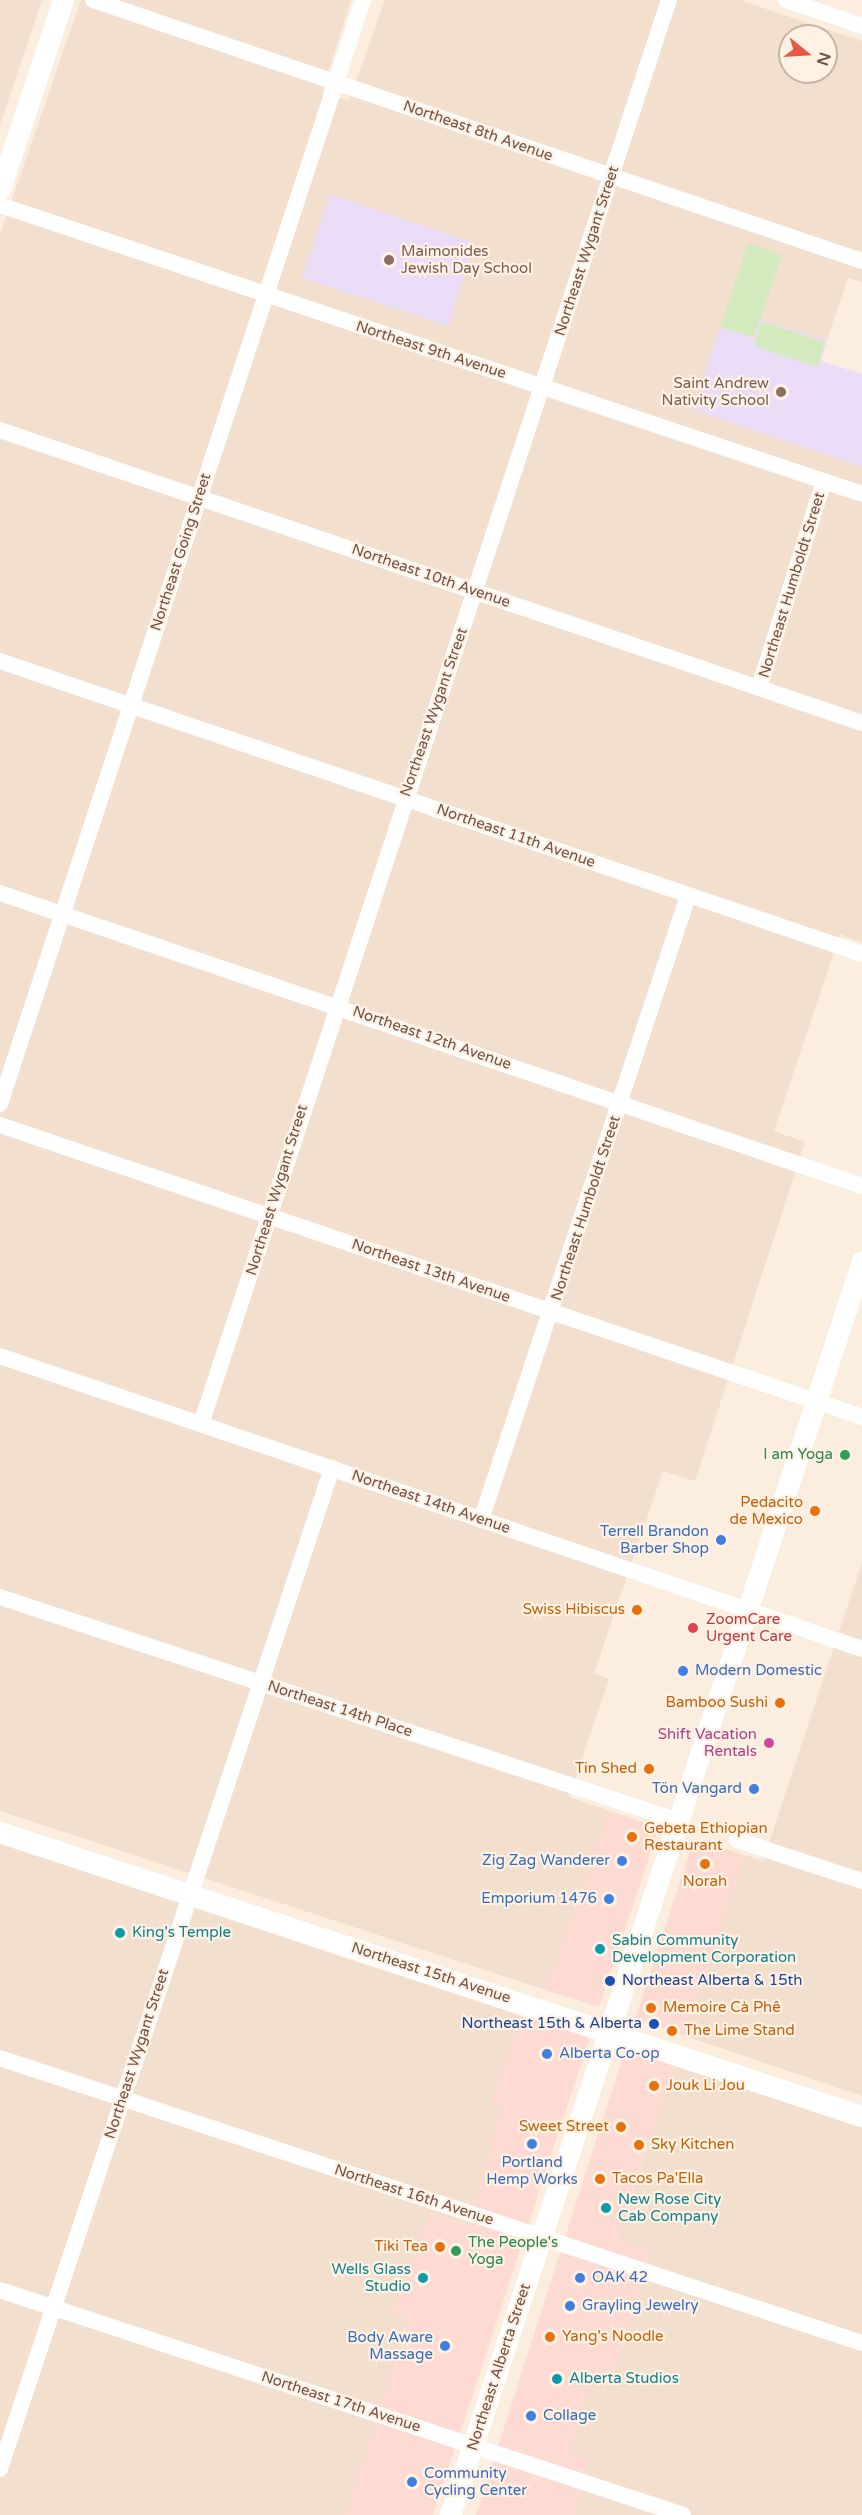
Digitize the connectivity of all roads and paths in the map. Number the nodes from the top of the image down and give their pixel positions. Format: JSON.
{"nodes":[{"id":1,"x":63,"y":0,"type":"edge"},
{"id":2,"x":93,"y":0,"type":"edge"},
{"id":3,"x":363,"y":0,"type":"edge"},
{"id":4,"x":669,"y":0,"type":"edge"},
{"id":5,"x":786,"y":0,"type":"edge"},
{"id":6,"x":862,"y":26,"type":"edge"},
{"id":7,"x":336,"y":83,"type":"junction"},
{"id":8,"x":611,"y":176,"type":"junction"},
{"id":9,"x":0,"y":189,"type":"edge"},
{"id":10,"x":0,"y":205,"type":"edge"},
{"id":11,"x":862,"y":261,"type":"edge"},
{"id":12,"x":266,"y":294,"type":"junction"},
{"id":13,"x":543,"y":387,"type":"junction"},
{"id":14,"x":0,"y":430,"type":"edge"},
{"id":15,"x":825,"y":481,"type":"junction"},
{"id":16,"x":862,"y":494,"type":"edge"},
{"id":17,"x":199,"y":498,"type":"junction"},
{"id":18,"x":475,"y":591,"type":"junction"},
{"id":19,"x":0,"y":661,"type":"edge"},
{"id":20,"x":759,"y":688,"type":"junction"},
{"id":21,"x":131,"y":705,"type":"junction"},
{"id":22,"x":862,"y":723,"type":"edge"},
{"id":23,"x":406,"y":798,"type":"junction"},
{"id":24,"x":0,"y":893,"type":"edge"},
{"id":25,"x":687,"y":896,"type":"junction"},
{"id":26,"x":63,"y":915,"type":"junction"},
{"id":27,"x":862,"y":954,"type":"edge"},
{"id":28,"x":336,"y":1005,"type":"junction"},
{"id":29,"x":0,"y":1104,"type":"edge"},
{"id":30,"x":620,"y":1104,"type":"junction"},
{"id":31,"x":0,"y":1125,"type":"edge"},
{"id":32,"x":862,"y":1186,"type":"edge"},
{"id":33,"x":266,"y":1215,"type":"junction"},
{"id":34,"x":862,"y":1261,"type":"edge"},
{"id":35,"x":552,"y":1312,"type":"junction"},
{"id":36,"x":0,"y":1356,"type":"edge"},
{"id":37,"x":816,"y":1401,"type":"junction"},
{"id":38,"x":862,"y":1417,"type":"edge"},
{"id":39,"x":201,"y":1424,"type":"junction"},
{"id":40,"x":332,"y":1468,"type":"junction"},
{"id":41,"x":481,"y":1520,"type":"junction"},
{"id":42,"x":0,"y":1597,"type":"edge"},
{"id":43,"x":746,"y":1610,"type":"junction"},
{"id":44,"x":862,"y":1649,"type":"edge"},
{"id":45,"x":259,"y":1682,"type":"junction"},
{"id":46,"x":679,"y":1821,"type":"junction"},
{"id":47,"x":0,"y":1832,"type":"edge"},
{"id":48,"x":737,"y":1840,"type":"dead end"},
{"id":49,"x":862,"y":1881,"type":"edge"},
{"id":50,"x":189,"y":1894,"type":"junction"},
{"id":51,"x":609,"y":2032,"type":"junction"},
{"id":52,"x":0,"y":2058,"type":"edge"},
{"id":53,"x":122,"y":2098,"type":"junction"},
{"id":54,"x":862,"y":2116,"type":"edge"},
{"id":55,"x":542,"y":2237,"type":"junction"},
{"id":56,"x":0,"y":2290,"type":"edge"},
{"id":57,"x":53,"y":2307,"type":"junction"},
{"id":58,"x":862,"y":2343,"type":"edge"},
{"id":59,"x":473,"y":2445,"type":"junction"},
{"id":60,"x":0,"y":2469,"type":"edge"},
{"id":61,"x":450,"y":2515,"type":"edge"},
{"id":62,"x":683,"y":2515,"type":"edge"}],
"edges":[{"from":1,"to":9,"type":"street"},
{"from":2,"to":7,"type":"street","name":"Northeast 8th Avenue"},
{"from":3,"to":7,"type":"street","name":"Northeast Going Street"},
{"from":4,"to":8,"type":"street","name":"Northeast Wygant Street"},
{"from":5,"to":6,"type":"street"},
{"from":7,"to":8,"type":"street","name":"Northeast 8th Avenue"},
{"from":7,"to":12,"type":"street","name":"Northeast Going Street"},
{"from":8,"to":11,"type":"street","name":"Northeast 8th Avenue"},
{"from":8,"to":13,"type":"street","name":"Northeast Wygant Street"},
{"from":10,"to":12,"type":"street","name":"Northeast 9th Avenue"},
{"from":12,"to":13,"type":"street","name":"Northeast 9th Avenue"},
{"from":12,"to":17,"type":"street","name":"Northeast Going Street"},
{"from":13,"to":15,"type":"street","name":"Northeast 9th Avenue"},
{"from":13,"to":18,"type":"street","name":"Northeast Wygant Street"},
{"from":14,"to":17,"type":"street","name":"Northeast 10th Avenue"},
{"from":15,"to":16,"type":"street","name":"Northeast 9th Avenue"},
{"from":15,"to":20,"type":"street","name":"Northeast Humboldt Street"},
{"from":17,"to":18,"type":"street","name":"Northeast 10th Avenue"},
{"from":17,"to":21,"type":"street","name":"Northeast Going Street"},
{"from":18,"to":20,"type":"street","name":"Northeast 10th Avenue"},
{"from":18,"to":23,"type":"street","name":"Northeast Wygant Street"},
{"from":19,"to":21,"type":"street","name":"Northeast 11th Avenue"},
{"from":20,"to":22,"type":"street","name":"Northeast 10th Avenue"},
{"from":21,"to":23,"type":"street","name":"Northeast 11th Avenue"},
{"from":21,"to":26,"type":"street","name":"Northeast Going Street"},
{"from":23,"to":25,"type":"street","name":"Northeast 11th Avenue"},
{"from":23,"to":28,"type":"street","name":"Northeast Wygant Street"},
{"from":24,"to":26,"type":"street","name":"Northeast 12th Avenue"},
{"from":25,"to":27,"type":"street","name":"Northeast 11th Avenue"},
{"from":25,"to":30,"type":"street","name":"Northeast Humboldt Street"},
{"from":26,"to":28,"type":"street","name":"Northeast 12th Avenue"},
{"from":26,"to":29,"type":"street","name":"Northeast Going Street"},
{"from":28,"to":30,"type":"street","name":"Northeast 12th Avenue"},
{"from":28,"to":33,"type":"street","name":"Northeast Wygant Street"},
{"from":30,"to":32,"type":"street","name":"Northeast 12th Avenue"},
{"from":30,"to":35,"type":"street","name":"Northeast Humboldt Street"},
{"from":31,"to":33,"type":"street","name":"Northeast 13th Avenue"},
{"from":33,"to":35,"type":"street","name":"Northeast 13th Avenue"},
{"from":33,"to":39,"type":"street","name":"Northeast Wygant Street"},
{"from":34,"to":37,"type":"street","name":"Northeast Alberta Street"},
{"from":35,"to":37,"type":"street","name":"Northeast 13th Avenue"},
{"from":35,"to":41,"type":"street","name":"Northeast Humboldt Street"},
{"from":36,"to":39,"type":"street","name":"Northeast 14th Avenue"},
{"from":37,"to":38,"type":"street","name":"Northeast 13th Avenue"},
{"from":37,"to":43,"type":"street","name":"Northeast Alberta Street"},
{"from":39,"to":40,"type":"street","name":"Northeast 14th Avenue"},
{"from":40,"to":41,"type":"street","name":"Northeast 14th Avenue"},
{"from":40,"to":45,"type":"street","name":"Northeast Wygant Street"},
{"from":41,"to":43,"type":"street","name":"Northeast 14th Avenue"},
{"from":42,"to":45,"type":"street","name":"Northeast 14th Place"},
{"from":43,"to":44,"type":"street","name":"Northeast 14th Avenue"},
{"from":43,"to":46,"type":"street","name":"Northeast Alberta Street"},
{"from":45,"to":46,"type":"street","name":"Northeast 14th Place"},
{"from":45,"to":50,"type":"street","name":"Northeast Wygant Street"},
{"from":46,"to":51,"type":"street","name":"Northeast Alberta Street"},
{"from":47,"to":50,"type":"street","name":"Northeast 15th Avenue"},
{"from":48,"to":49,"type":"street"},
{"from":50,"to":51,"type":"street","name":"Northeast 15th Avenue"},
{"from":50,"to":53,"type":"street","name":"Northeast Wygant Street"},
{"from":51,"to":54,"type":"street","name":"Northeast 15th Avenue"},
{"from":51,"to":55,"type":"street","name":"Northeast Alberta Street"},
{"from":52,"to":53,"type":"street","name":"Northeast 16th Avenue"},
{"from":53,"to":55,"type":"street","name":"Northeast 16th Avenue"},
{"from":53,"to":57,"type":"street","name":"Northeast Wygant Street"},
{"from":55,"to":58,"type":"street","name":"Northeast 16th Avenue"},
{"from":55,"to":59,"type":"street","name":"Northeast Alberta Street"},
{"from":56,"to":57,"type":"street","name":"Northeast 17th Avenue"},
{"from":57,"to":59,"type":"street","name":"Northeast 17th Avenue"},
{"from":57,"to":60,"type":"street","name":"Northeast Wygant Street"},
{"from":59,"to":61,"type":"street","name":"Northeast Alberta Street"},
{"from":59,"to":62,"type":"street","name":"Northeast 17th Avenue"}]}
